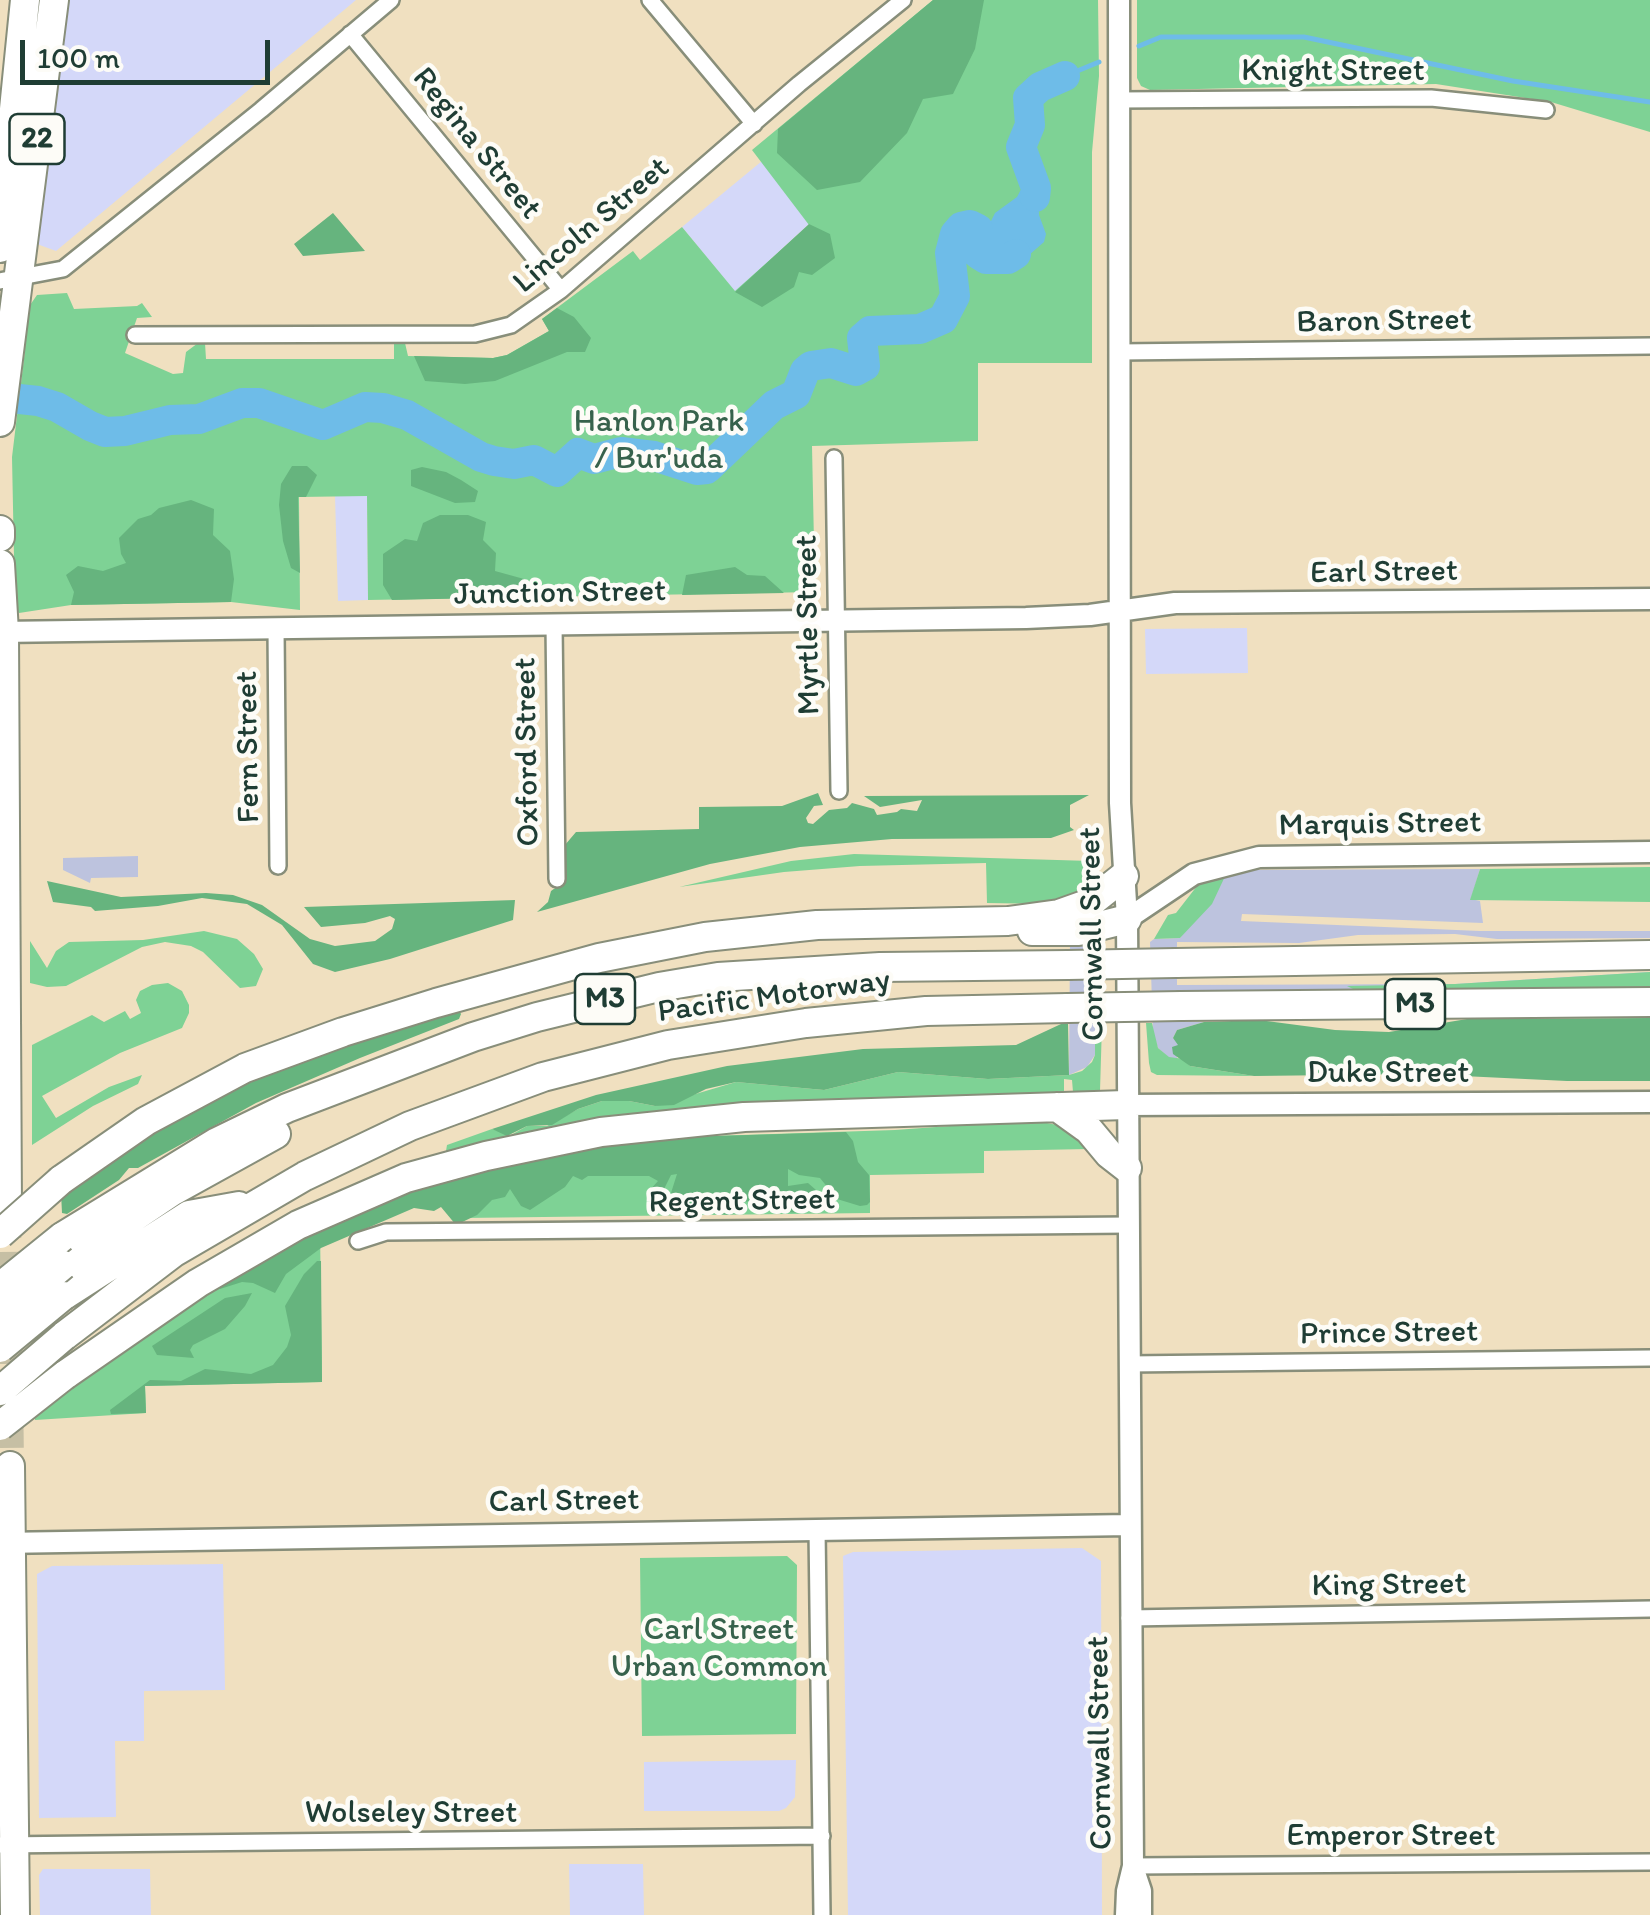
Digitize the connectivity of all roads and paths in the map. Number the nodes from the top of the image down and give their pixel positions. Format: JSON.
{"nodes":[{"id":1,"x":25,"y":0,"type":"edge"},
{"id":2,"x":54,"y":0,"type":"edge"},
{"id":3,"x":391,"y":0,"type":"edge"},
{"id":4,"x":650,"y":0,"type":"edge"},
{"id":5,"x":903,"y":0,"type":"edge"},
{"id":6,"x":1119,"y":0,"type":"edge"},
{"id":7,"x":350,"y":34,"type":"junction"},
{"id":8,"x":1119,"y":100,"type":"junction"},
{"id":9,"x":1546,"y":110,"type":"dead end"},
{"id":10,"x":754,"y":124,"type":"junction"},
{"id":11,"x":0,"y":248,"type":"edge"},
{"id":12,"x":9,"y":279,"type":"edge"},
{"id":13,"x":561,"y":290,"type":"junction"},
{"id":14,"x":136,"y":335,"type":"dead end"},
{"id":15,"x":1650,"y":346,"type":"edge"},
{"id":16,"x":1119,"y":352,"type":"junction"},
{"id":17,"x":0,"y":422,"type":"edge"},
{"id":18,"x":834,"y":458,"type":"dead end"},
{"id":19,"x":0,"y":564,"type":"edge"},
{"id":20,"x":1650,"y":599,"type":"edge"},
{"id":21,"x":1120,"y":610,"type":"junction"},
{"id":22,"x":838,"y":621,"type":"junction"},
{"id":23,"x":554,"y":624,"type":"junction"},
{"id":24,"x":276,"y":628,"type":"junction"},
{"id":25,"x":2,"y":632,"type":"edge"},
{"id":26,"x":838,"y":791,"type":"dead end"},
{"id":27,"x":1650,"y":852,"type":"edge"},
{"id":28,"x":278,"y":866,"type":"dead end"},
{"id":29,"x":1124,"y":876,"type":"junction"},
{"id":30,"x":557,"y":879,"type":"dead end"},
{"id":31,"x":1126,"y":919,"type":"junction"},
{"id":32,"x":1008,"y":921,"type":"junction"},
{"id":33,"x":1650,"y":955,"type":"edge"},
{"id":34,"x":1650,"y":1002,"type":"edge"},
{"id":35,"x":2,"y":1013,"type":"edge"},
{"id":36,"x":343,"y":1088,"type":"junction"},
{"id":37,"x":1650,"y":1102,"type":"edge"},
{"id":38,"x":1126,"y":1105,"type":"junction"},
{"id":39,"x":1057,"y":1106,"type":"junction"},
{"id":40,"x":1127,"y":1168,"type":"junction"},
{"id":41,"x":255,"y":1204,"type":"junction"},
{"id":42,"x":3,"y":1221,"type":"edge"},
{"id":43,"x":1128,"y":1225,"type":"junction"},
{"id":44,"x":358,"y":1241,"type":"dead end"},
{"id":45,"x":0,"y":1288,"type":"edge"},
{"id":46,"x":0,"y":1318,"type":"edge"},
{"id":47,"x":0,"y":1348,"type":"edge"},
{"id":48,"x":1650,"y":1358,"type":"edge"},
{"id":49,"x":1128,"y":1364,"type":"junction"},
{"id":50,"x":0,"y":1392,"type":"edge"},
{"id":51,"x":0,"y":1426,"type":"edge"},
{"id":52,"x":10,"y":1466,"type":"dead end"},
{"id":53,"x":1128,"y":1525,"type":"junction"},
{"id":54,"x":817,"y":1529,"type":"junction"},
{"id":55,"x":6,"y":1542,"type":"edge"},
{"id":56,"x":1650,"y":1609,"type":"edge"},
{"id":57,"x":1128,"y":1618,"type":"junction"},
{"id":58,"x":822,"y":1836,"type":"junction"},
{"id":59,"x":7,"y":1845,"type":"edge"},
{"id":60,"x":1650,"y":1862,"type":"edge"},
{"id":61,"x":1132,"y":1866,"type":"junction"},
{"id":62,"x":16,"y":1915,"type":"edge"},
{"id":63,"x":822,"y":1915,"type":"edge"},
{"id":64,"x":1126,"y":1915,"type":"edge"},
{"id":65,"x":1141,"y":1915,"type":"edge"}],
"edges":[{"from":1,"to":11,"type":"highway","number":"22"},
{"from":2,"to":12,"type":"highway","number":"22"},
{"from":3,"to":7,"type":"street"},
{"from":4,"to":10,"type":"street"},
{"from":5,"to":10,"type":"street","name":"Lincoln Street"},
{"from":6,"to":8,"type":"main road","name":"Cornwall Street"},
{"from":7,"to":12,"type":"street"},
{"from":7,"to":13,"type":"street","name":"Regina Street"},
{"from":8,"to":9,"type":"street","name":"Knight Street"},
{"from":8,"to":16,"type":"main road","name":"Cornwall Street"},
{"from":10,"to":13,"type":"street","name":"Lincoln Street"},
{"from":12,"to":17,"type":"highway","number":"22"},
{"from":13,"to":14,"type":"street","name":"Lincoln Street"},
{"from":15,"to":16,"type":"street","name":"Baron Street"},
{"from":16,"to":21,"type":"main road","name":"Cornwall Street"},
{"from":18,"to":22,"type":"street","name":"Myrtle Street"},
{"from":19,"to":25,"type":"highway"},
{"from":20,"to":21,"type":"main road","name":"Earl Street"},
{"from":21,"to":22,"type":"main road","name":"Junction Street"},
{"from":21,"to":29,"type":"main road","name":"Cornwall Street"},
{"from":22,"to":23,"type":"main road","name":"Junction Street"},
{"from":22,"to":26,"type":"street","name":"Myrtle Street"},
{"from":23,"to":24,"type":"main road","name":"Junction Street"},
{"from":23,"to":30,"type":"street","name":"Oxford Street"},
{"from":24,"to":25,"type":"main road","name":"Junction Street"},
{"from":24,"to":28,"type":"street","name":"Fern Street"},
{"from":25,"to":35,"type":"highway"},
{"from":27,"to":31,"type":"main road","name":"Marquis Street"},
{"from":29,"to":31,"type":"main road","name":"Cornwall Street"},
{"from":29,"to":32,"type":"highway"},
{"from":31,"to":32,"type":"highway"},
{"from":31,"to":38,"type":"main road","name":"Cornwall Street"},
{"from":32,"to":42,"type":"highway","bridge":true},
{"from":33,"to":36,"type":"highway","name":"Pacific Motorway","number":"M3","bridge":true},
{"from":34,"to":41,"type":"highway","name":"Pacific Motorway","number":"M3","bridge":true},
{"from":35,"to":42,"type":"highway"},
{"from":36,"to":45,"type":"highway","name":"Pacific Motorway","number":"M3","bridge":true},
{"from":36,"to":46,"type":"highway","bridge":true},
{"from":37,"to":38,"type":"main road","name":"Duke Street"},
{"from":38,"to":39,"type":"highway"},
{"from":38,"to":40,"type":"main road","name":"Cornwall Street"},
{"from":39,"to":40,"type":"highway"},
{"from":39,"to":51,"type":"highway","bridge":true},
{"from":40,"to":43,"type":"main road","name":"Cornwall Street"},
{"from":41,"to":47,"type":"highway","bridge":true},
{"from":41,"to":50,"type":"highway","name":"Pacific Motorway","number":"M3","bridge":true},
{"from":43,"to":44,"type":"street","name":"Regent Street"},
{"from":43,"to":49,"type":"main road","name":"Cornwall Street"},
{"from":48,"to":49,"type":"street","name":"Prince Street"},
{"from":49,"to":53,"type":"main road","name":"Cornwall Street"},
{"from":52,"to":55,"type":"highway"},
{"from":53,"to":54,"type":"main road","name":"Carl Street"},
{"from":53,"to":57,"type":"main road","name":"Cornwall Street"},
{"from":54,"to":55,"type":"main road","name":"Carl Street"},
{"from":54,"to":58,"type":"street"},
{"from":55,"to":59,"type":"highway"},
{"from":56,"to":57,"type":"street","name":"King Street"},
{"from":57,"to":61,"type":"main road","name":"Cornwall Street"},
{"from":58,"to":59,"type":"street","name":"Wolseley Street"},
{"from":58,"to":63,"type":"street"},
{"from":59,"to":62,"type":"highway"},
{"from":60,"to":61,"type":"street","name":"Emperor Street"},
{"from":61,"to":64,"type":"main road","name":"Cornwall Street"},
{"from":61,"to":65,"type":"main road","name":"Cornwall Street"}]}
